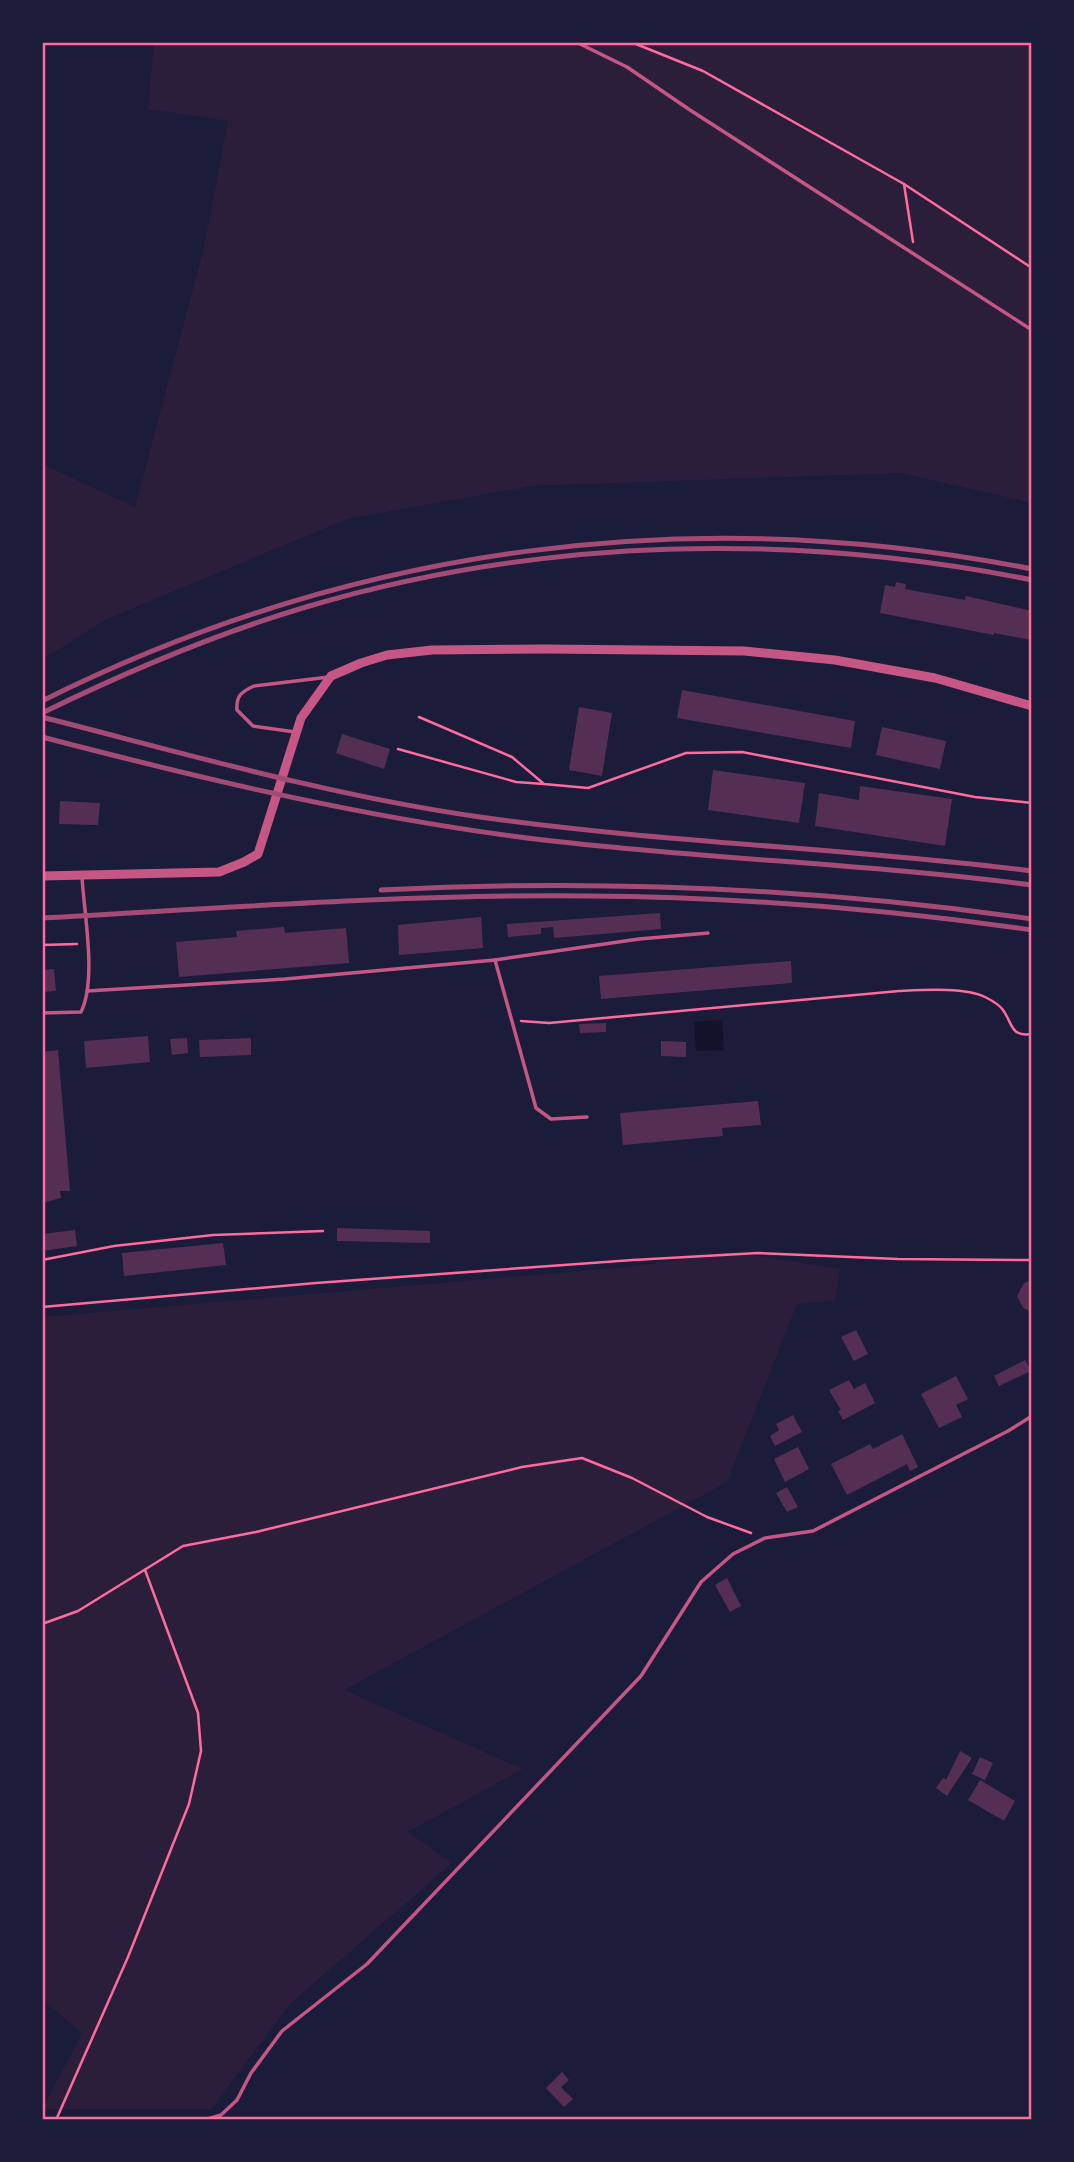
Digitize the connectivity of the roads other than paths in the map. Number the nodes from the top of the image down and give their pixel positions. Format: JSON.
{"nodes":[{"id":1,"x":576,"y":42,"type":"edge"},
{"id":2,"x":1032,"y":330,"type":"edge"},
{"id":3,"x":331,"y":677,"type":"junction"},
{"id":4,"x":1032,"y":706,"type":"edge"},
{"id":5,"x":297,"y":732,"type":"junction"},
{"id":6,"x":82,"y":875,"type":"junction"},
{"id":7,"x":42,"y":876,"type":"edge"},
{"id":8,"x":708,"y":933,"type":"dead end"},
{"id":9,"x":495,"y":960,"type":"junction"},
{"id":10,"x":87,"y":990,"type":"junction"},
{"id":11,"x":42,"y":1013,"type":"edge"},
{"id":12,"x":587,"y":1117,"type":"dead end"},
{"id":13,"x":1032,"y":1416,"type":"edge"},
{"id":14,"x":204,"y":2120,"type":"edge"}],
"edges":[{"from":1,"to":2,"type":"lane"},
{"from":3,"to":4,"type":"street"},
{"from":3,"to":5,"type":"street"},
{"from":3,"to":5,"type":"lane"},
{"from":5,"to":6,"type":"street"},
{"from":6,"to":7,"type":"street"},
{"from":6,"to":10,"type":"lane"},
{"from":8,"to":9,"type":"lane"},
{"from":9,"to":10,"type":"lane"},
{"from":9,"to":12,"type":"lane"},
{"from":10,"to":11,"type":"lane"},
{"from":13,"to":14,"type":"lane"}]}
